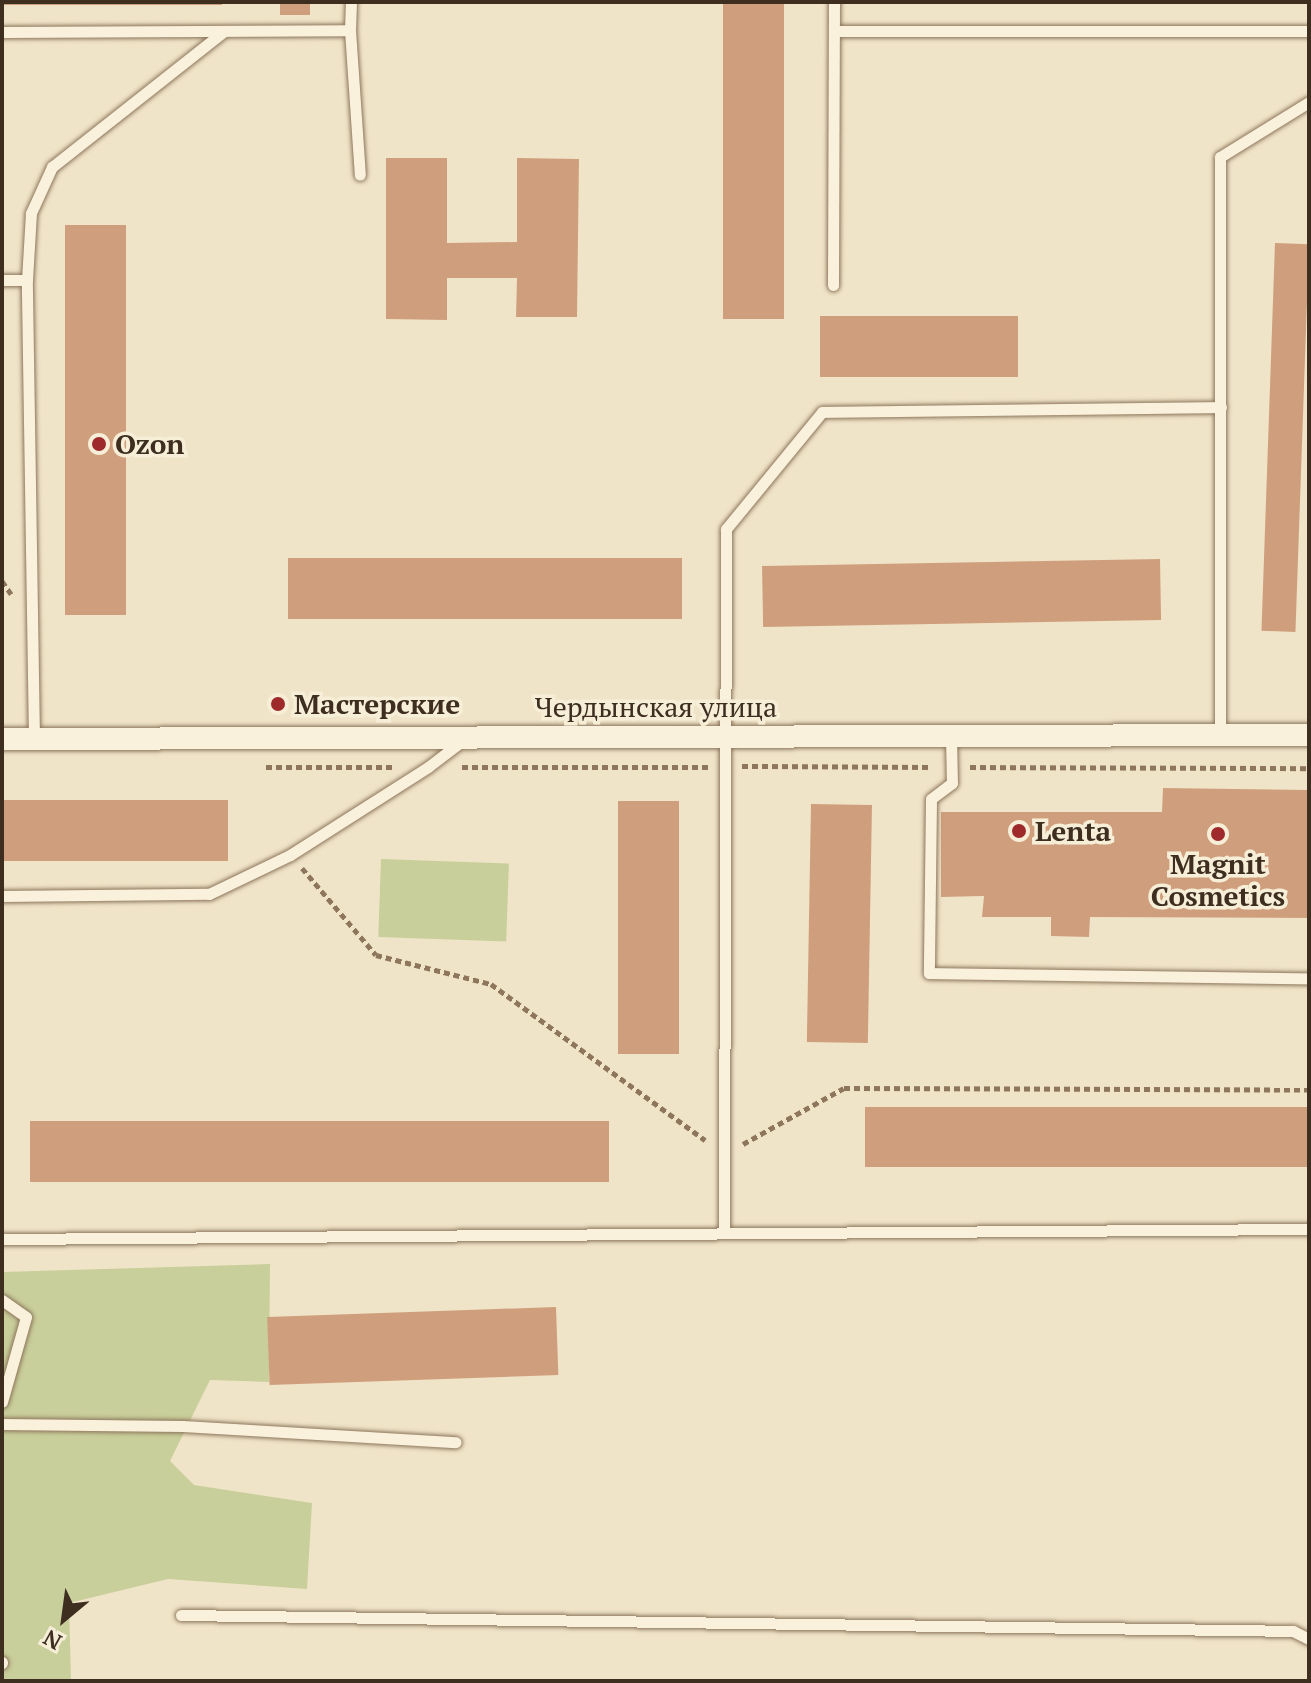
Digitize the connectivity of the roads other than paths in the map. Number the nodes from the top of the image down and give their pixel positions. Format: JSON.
{"nodes":[{"id":1,"x":351,"y":2,"type":"edge"},
{"id":2,"x":834,"y":2,"type":"edge"},
{"id":3,"x":350,"y":30,"type":"junction"},
{"id":4,"x":224,"y":31,"type":"junction"},
{"id":5,"x":835,"y":31,"type":"junction"},
{"id":6,"x":1309,"y":31,"type":"edge"},
{"id":7,"x":2,"y":32,"type":"edge"},
{"id":8,"x":1309,"y":102,"type":"edge"},
{"id":9,"x":360,"y":175,"type":"dead end"},
{"id":10,"x":2,"y":280,"type":"edge"},
{"id":11,"x":27,"y":280,"type":"junction"},
{"id":12,"x":833,"y":285,"type":"dead end"},
{"id":13,"x":1221,"y":407,"type":"junction"},
{"id":14,"x":1220,"y":735,"type":"junction"},
{"id":15,"x":1309,"y":735,"type":"edge"},
{"id":16,"x":467,"y":737,"type":"junction"},
{"id":17,"x":951,"y":737,"type":"junction"},
{"id":18,"x":725,"y":738,"type":"junction"},
{"id":19,"x":2,"y":739,"type":"edge"},
{"id":20,"x":34,"y":739,"type":"junction"},
{"id":21,"x":2,"y":896,"type":"edge"},
{"id":22,"x":1309,"y":978,"type":"edge"},
{"id":23,"x":1309,"y":1229,"type":"edge"},
{"id":24,"x":724,"y":1233,"type":"junction"},
{"id":25,"x":2,"y":1239,"type":"edge"},
{"id":26,"x":2,"y":1300,"type":"edge"},
{"id":27,"x":2,"y":1402,"type":"edge"},
{"id":28,"x":2,"y":1424,"type":"edge"},
{"id":29,"x":456,"y":1442,"type":"dead end"},
{"id":30,"x":181,"y":1615,"type":"dead end"},
{"id":31,"x":1309,"y":1639,"type":"edge"}],
"edges":[{"from":1,"to":3,"type":"lane"},
{"from":2,"to":5,"type":"lane"},
{"from":3,"to":4,"type":"lane"},
{"from":3,"to":9,"type":"lane"},
{"from":4,"to":7,"type":"lane"},
{"from":4,"to":11,"type":"lane"},
{"from":5,"to":6,"type":"lane"},
{"from":5,"to":12,"type":"lane"},
{"from":8,"to":13,"type":"lane"},
{"from":10,"to":11,"type":"lane"},
{"from":11,"to":20,"type":"lane"},
{"from":13,"to":14,"type":"lane"},
{"from":13,"to":18,"type":"lane"},
{"from":14,"to":15,"type":"street","name":"Чердынская улица"},
{"from":14,"to":17,"type":"street","name":"Чердынская улица"},
{"from":16,"to":18,"type":"street","name":"Чердынская улица"},
{"from":16,"to":20,"type":"street","name":"Чердынская улица"},
{"from":16,"to":21,"type":"lane"},
{"from":17,"to":18,"type":"street","name":"Чердынская улица"},
{"from":17,"to":22,"type":"lane"},
{"from":18,"to":24,"type":"lane"},
{"from":19,"to":20,"type":"street","name":"Чердынская улица"},
{"from":23,"to":24,"type":"lane"},
{"from":24,"to":25,"type":"lane"},
{"from":26,"to":27,"type":"lane"},
{"from":28,"to":29,"type":"lane"},
{"from":30,"to":31,"type":"lane"}]}
